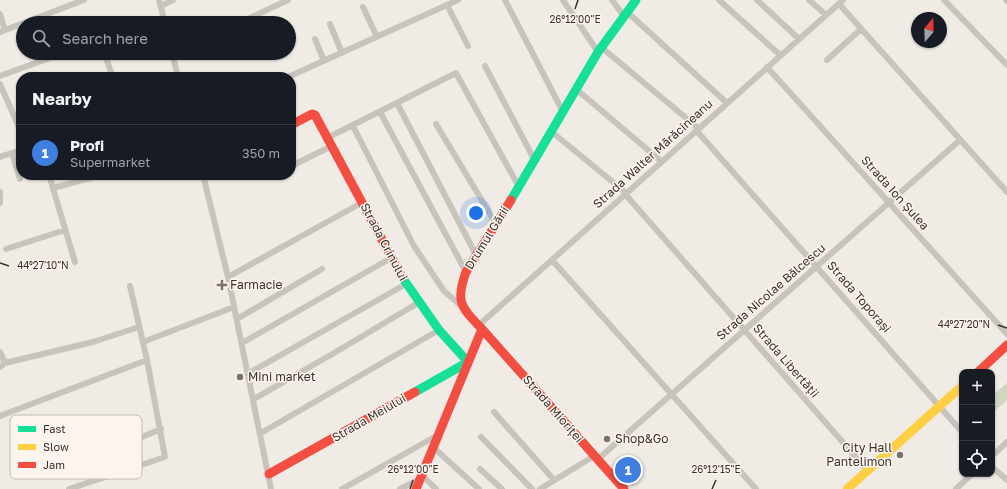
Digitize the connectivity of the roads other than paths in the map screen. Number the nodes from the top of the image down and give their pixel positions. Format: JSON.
{"nodes":[{"id":1,"x":84,"y":0,"type":"edge"},
{"id":2,"x":173,"y":0,"type":"edge"},
{"id":3,"x":288,"y":0,"type":"edge"},
{"id":4,"x":457,"y":0,"type":"edge"},
{"id":5,"x":505,"y":0,"type":"edge"},
{"id":6,"x":563,"y":0,"type":"edge"},
{"id":7,"x":612,"y":0,"type":"edge"},
{"id":8,"x":636,"y":0,"type":"edge"},
{"id":9,"x":719,"y":0,"type":"edge"},
{"id":10,"x":758,"y":0,"type":"edge"},
{"id":11,"x":809,"y":0,"type":"edge"},
{"id":12,"x":944,"y":0,"type":"edge"},
{"id":13,"x":841,"y":2,"type":"edge"},
{"id":14,"x":160,"y":3,"type":"edge"},
{"id":15,"x":447,"y":6,"type":"junction"},
{"id":16,"x":363,"y":7,"type":"dead end"},
{"id":17,"x":625,"y":13,"type":"junction"},
{"id":18,"x":0,"y":14,"type":"edge"},
{"id":19,"x":826,"y":15,"type":"junction"},
{"id":20,"x":42,"y":16,"type":"edge"},
{"id":21,"x":163,"y":16,"type":"edge"},
{"id":22,"x":254,"y":16,"type":"edge"},
{"id":23,"x":330,"y":24,"type":"dead end"},
{"id":24,"x":16,"y":26,"type":"edge"},
{"id":25,"x":861,"y":29,"type":"junction"},
{"id":26,"x":2,"y":31,"type":"edge"},
{"id":27,"x":377,"y":37,"type":"junction"},
{"id":28,"x":315,"y":39,"type":"dead end"},
{"id":29,"x":799,"y":39,"type":"junction"},
{"id":30,"x":468,"y":46,"type":"dead end"},
{"id":31,"x":600,"y":50,"type":"junction"},
{"id":32,"x":342,"y":53,"type":"junction"},
{"id":33,"x":780,"y":56,"type":"junction"},
{"id":34,"x":44,"y":60,"type":"edge"},
{"id":35,"x":107,"y":60,"type":"edge"},
{"id":36,"x":174,"y":60,"type":"edge"},
{"id":37,"x":828,"y":60,"type":"dead end"},
{"id":38,"x":324,"y":61,"type":"junction"},
{"id":39,"x":1007,"y":65,"type":"edge"},
{"id":40,"x":485,"y":66,"type":"dead end"},
{"id":41,"x":768,"y":67,"type":"junction"},
{"id":42,"x":111,"y":72,"type":"edge"},
{"id":43,"x":177,"y":72,"type":"edge"},
{"id":44,"x":296,"y":73,"type":"edge"},
{"id":45,"x":0,"y":76,"type":"edge"},
{"id":46,"x":0,"y":84,"type":"edge"},
{"id":47,"x":576,"y":89,"type":"junction"},
{"id":48,"x":397,"y":103,"type":"junction"},
{"id":49,"x":727,"y":103,"type":"junction"},
{"id":50,"x":380,"y":112,"type":"junction"},
{"id":51,"x":563,"y":112,"type":"junction"},
{"id":52,"x":16,"y":121,"type":"edge"},
{"id":53,"x":296,"y":122,"type":"edge"},
{"id":54,"x":436,"y":124,"type":"dead end"},
{"id":55,"x":353,"y":126,"type":"junction"},
{"id":56,"x":697,"y":129,"type":"junction"},
{"id":57,"x":552,"y":132,"type":"junction"},
{"id":58,"x":960,"y":140,"type":"junction"},
{"id":59,"x":330,"y":142,"type":"junction"},
{"id":60,"x":16,"y":152,"type":"edge"},
{"id":61,"x":12,"y":153,"type":"junction"},
{"id":62,"x":0,"y":157,"type":"edge"},
{"id":63,"x":535,"y":161,"type":"junction"},
{"id":64,"x":661,"y":161,"type":"junction"},
{"id":65,"x":296,"y":163,"type":"edge"},
{"id":66,"x":16,"y":166,"type":"edge"},
{"id":67,"x":51,"y":180,"type":"edge"},
{"id":68,"x":83,"y":180,"type":"edge"},
{"id":69,"x":204,"y":180,"type":"edge"},
{"id":70,"x":519,"y":186,"type":"junction"},
{"id":71,"x":53,"y":188,"type":"junction"},
{"id":72,"x":0,"y":192,"type":"edge"},
{"id":73,"x":1007,"y":192,"type":"edge"},
{"id":74,"x":626,"y":193,"type":"junction"},
{"id":75,"x":363,"y":202,"type":"junction"},
{"id":76,"x":0,"y":203,"type":"edge"},
{"id":77,"x":889,"y":203,"type":"junction"},
{"id":78,"x":496,"y":224,"type":"junction"},
{"id":79,"x":65,"y":230,"type":"junction"},
{"id":80,"x":6,"y":249,"type":"dead end"},
{"id":81,"x":476,"y":255,"type":"junction"},
{"id":82,"x":391,"y":258,"type":"junction"},
{"id":83,"x":552,"y":260,"type":"junction"},
{"id":84,"x":75,"y":262,"type":"dead end"},
{"id":85,"x":817,"y":266,"type":"junction"},
{"id":86,"x":322,"y":269,"type":"dead end"},
{"id":87,"x":466,"y":272,"type":"junction"},
{"id":88,"x":228,"y":277,"type":"junction"},
{"id":89,"x":406,"y":284,"type":"junction"},
{"id":90,"x":130,"y":286,"type":"dead end"},
{"id":91,"x":418,"y":303,"type":"junction"},
{"id":92,"x":459,"y":304,"type":"junction"},
{"id":93,"x":234,"y":307,"type":"junction"},
{"id":94,"x":237,"y":319,"type":"junction"},
{"id":95,"x":139,"y":327,"type":"junction"},
{"id":96,"x":480,"y":327,"type":"junction"},
{"id":97,"x":439,"y":330,"type":"junction"},
{"id":98,"x":744,"y":330,"type":"junction"},
{"id":99,"x":1007,"y":334,"type":"edge"},
{"id":100,"x":143,"y":342,"type":"junction"},
{"id":101,"x":242,"y":343,"type":"junction"},
{"id":102,"x":1007,"y":345,"type":"edge"},
{"id":103,"x":0,"y":352,"type":"edge"},
{"id":104,"x":147,"y":360,"type":"junction"},
{"id":105,"x":468,"y":362,"type":"junction"},
{"id":106,"x":2,"y":365,"type":"edge"},
{"id":107,"x":981,"y":369,"type":"edge"},
{"id":108,"x":248,"y":373,"type":"junction"},
{"id":109,"x":959,"y":389,"type":"edge"},
{"id":110,"x":672,"y":395,"type":"junction"},
{"id":111,"x":254,"y":399,"type":"junction"},
{"id":112,"x":940,"y":406,"type":"junction"},
{"id":113,"x":494,"y":412,"type":"dead end"},
{"id":114,"x":0,"y":416,"type":"edge"},
{"id":115,"x":959,"y":428,"type":"edge"},
{"id":116,"x":161,"y":429,"type":"junction"},
{"id":117,"x":261,"y":433,"type":"junction"},
{"id":118,"x":440,"y":434,"type":"junction"},
{"id":119,"x":142,"y":437,"type":"edge"},
{"id":120,"x":481,"y":437,"type":"dead end"},
{"id":121,"x":1007,"y":442,"type":"edge"},
{"id":122,"x":434,"y":448,"type":"junction"},
{"id":123,"x":995,"y":453,"type":"edge"},
{"id":124,"x":596,"y":458,"type":"junction"},
{"id":125,"x":142,"y":465,"type":"edge"},
{"id":126,"x":480,"y":469,"type":"dead end"},
{"id":127,"x":995,"y":470,"type":"edge"},
{"id":128,"x":868,"y":471,"type":"junction"},
{"id":129,"x":269,"y":474,"type":"junction"},
{"id":130,"x":421,"y":477,"type":"junction"},
{"id":131,"x":969,"y":477,"type":"edge"},
{"id":132,"x":99,"y":479,"type":"edge"},
{"id":133,"x":554,"y":480,"type":"junction"},
{"id":134,"x":1007,"y":480,"type":"edge"},
{"id":135,"x":69,"y":489,"type":"edge"},
{"id":136,"x":272,"y":489,"type":"edge"},
{"id":137,"x":342,"y":489,"type":"edge"},
{"id":138,"x":400,"y":489,"type":"edge"},
{"id":139,"x":416,"y":489,"type":"edge"},
{"id":140,"x":436,"y":489,"type":"edge"},
{"id":141,"x":479,"y":489,"type":"edge"},
{"id":142,"x":502,"y":489,"type":"edge"},
{"id":143,"x":532,"y":489,"type":"edge"},
{"id":144,"x":540,"y":489,"type":"edge"},
{"id":145,"x":624,"y":489,"type":"edge"},
{"id":146,"x":756,"y":489,"type":"edge"},
{"id":147,"x":847,"y":489,"type":"edge"},
{"id":148,"x":956,"y":489,"type":"edge"}],
"edges":[{"from":1,"to":20,"type":"street"},
{"from":2,"to":14,"type":"street"},
{"from":3,"to":22,"type":"street"},
{"from":4,"to":15,"type":"street"},
{"from":5,"to":51,"type":"street"},
{"from":6,"to":31,"type":"street","name":"Strada Toporași"},
{"from":7,"to":17,"type":"street"},
{"from":8,"to":17,"type":"street","name":"Drumul Gării"},
{"from":9,"to":33,"type":"street"},
{"from":10,"to":29,"type":"street"},
{"from":11,"to":19,"type":"street"},
{"from":12,"to":39,"type":"street"},
{"from":13,"to":19,"type":"street","name":"Strada Walter Mărăcineanu"},
{"from":13,"to":25,"type":"street"},
{"from":14,"to":21,"type":"street"},
{"from":15,"to":27,"type":"street"},
{"from":15,"to":30,"type":"street"},
{"from":16,"to":27,"type":"street"},
{"from":17,"to":31,"type":"street","name":"Drumul Gării"},
{"from":17,"to":49,"type":"street"},
{"from":18,"to":26,"type":"street"},
{"from":19,"to":29,"type":"street","name":"Strada Walter Mărăcineanu"},
{"from":23,"to":32,"type":"street"},
{"from":24,"to":26,"type":"street"},
{"from":25,"to":37,"type":"street"},
{"from":25,"to":58,"type":"street"},
{"from":27,"to":32,"type":"street"},
{"from":28,"to":38,"type":"street"},
{"from":29,"to":33,"type":"street","name":"Strada Walter Mărăcineanu"},
{"from":31,"to":47,"type":"street","name":"Drumul Gării"},
{"from":31,"to":56,"type":"street","name":"Strada Toporași"},
{"from":32,"to":38,"type":"street"},
{"from":33,"to":41,"type":"street","name":"Strada Walter Mărăcineanu"},
{"from":34,"to":45,"type":"street"},
{"from":35,"to":42,"type":"street"},
{"from":36,"to":43,"type":"street"},
{"from":38,"to":44,"type":"street"},
{"from":40,"to":63,"type":"street"},
{"from":41,"to":49,"type":"street","name":"Strada Walter Mărăcineanu"},
{"from":41,"to":77,"type":"street","name":"Strada Ion Șulea"},
{"from":46,"to":52,"type":"street"},
{"from":47,"to":51,"type":"street","name":"Drumul Gării"},
{"from":47,"to":64,"type":"street"},
{"from":48,"to":50,"type":"street"},
{"from":48,"to":70,"type":"street"},
{"from":48,"to":81,"type":"street"},
{"from":49,"to":56,"type":"street","name":"Strada Walter Mărăcineanu"},
{"from":50,"to":55,"type":"street"},
{"from":50,"to":87,"type":"street"},
{"from":51,"to":57,"type":"street","name":"Drumul Gării"},
{"from":53,"to":59,"type":"street","name":"Strada Crinului"},
{"from":54,"to":78,"type":"street"},
{"from":55,"to":59,"type":"street"},
{"from":55,"to":92,"type":"street"},
{"from":56,"to":64,"type":"street","name":"Strada Walter Mărăcineanu"},
{"from":56,"to":85,"type":"street","name":"Strada Toporași"},
{"from":57,"to":63,"type":"street","name":"Drumul Gării"},
{"from":57,"to":74,"type":"street","name":"Strada Libertății"},
{"from":58,"to":73,"type":"street"},
{"from":58,"to":77,"type":"street","name":"Strada Nicolae Bălcescu"},
{"from":59,"to":65,"type":"street"},
{"from":59,"to":75,"type":"street","name":"Strada Crinului"},
{"from":60,"to":61,"type":"street"},
{"from":61,"to":62,"type":"street"},
{"from":61,"to":66,"type":"street"},
{"from":63,"to":70,"type":"street","name":"Drumul Gării"},
{"from":64,"to":74,"type":"street","name":"Strada Walter Mărăcineanu"},
{"from":67,"to":71,"type":"street"},
{"from":68,"to":71,"type":"street"},
{"from":69,"to":88,"type":"street"},
{"from":70,"to":78,"type":"street","name":"Drumul Gării"},
{"from":71,"to":79,"type":"street"},
{"from":72,"to":76,"type":"street"},
{"from":74,"to":83,"type":"street","name":"Strada Walter Mărăcineanu"},
{"from":74,"to":98,"type":"street","name":"Strada Libertății"},
{"from":75,"to":82,"type":"street","name":"Strada Crinului"},
{"from":75,"to":88,"type":"street"},
{"from":77,"to":85,"type":"street","name":"Strada Nicolae Bălcescu"},
{"from":77,"to":99,"type":"street","name":"Strada Ion Șulea"},
{"from":78,"to":81,"type":"street","name":"Drumul Gării"},
{"from":79,"to":80,"type":"street"},
{"from":79,"to":84,"type":"street"},
{"from":81,"to":87,"type":"street","name":"Drumul Gării"},
{"from":82,"to":89,"type":"street","name":"Strada Crinului"},
{"from":82,"to":101,"type":"street"},
{"from":83,"to":96,"type":"street","name":"Strada Walter Mărăcineanu"},
{"from":83,"to":110,"type":"street"},
{"from":85,"to":98,"type":"street","name":"Strada Nicolae Bălcescu"},
{"from":85,"to":112,"type":"street","name":"Strada Toporași"},
{"from":86,"to":94,"type":"street"},
{"from":87,"to":92,"type":"street","name":"Drumul Gării"},
{"from":88,"to":93,"type":"street"},
{"from":89,"to":91,"type":"street","name":"Strada Crinului"},
{"from":89,"to":108,"type":"street"},
{"from":90,"to":95,"type":"street"},
{"from":91,"to":97,"type":"street","name":"Strada Crinului"},
{"from":91,"to":111,"type":"street"},
{"from":92,"to":96,"type":"street"},
{"from":93,"to":94,"type":"street"},
{"from":93,"to":100,"type":"street"},
{"from":94,"to":101,"type":"street"},
{"from":95,"to":100,"type":"street"},
{"from":95,"to":106,"type":"street"},
{"from":96,"to":105,"type":"street"},
{"from":96,"to":124,"type":"street","name":"Strada Mioriței"},
{"from":97,"to":105,"type":"street","name":"Strada Crinului"},
{"from":97,"to":117,"type":"street"},
{"from":98,"to":110,"type":"street","name":"Strada Nicolae Bălcescu"},
{"from":98,"to":128,"type":"street","name":"Strada Libertății"},
{"from":100,"to":104,"type":"street"},
{"from":101,"to":108,"type":"street"},
{"from":102,"to":107,"type":"street"},
{"from":103,"to":106,"type":"street"},
{"from":104,"to":114,"type":"street"},
{"from":104,"to":116,"type":"street"},
{"from":105,"to":118,"type":"street"},
{"from":105,"to":129,"type":"street","name":"Strada Meiului"},
{"from":108,"to":111,"type":"street"},
{"from":109,"to":112,"type":"street"},
{"from":110,"to":124,"type":"street","name":"Strada Nicolae Bălcescu"},
{"from":110,"to":146,"type":"street"},
{"from":111,"to":117,"type":"street"},
{"from":112,"to":115,"type":"street","name":"Strada Toporași"},
{"from":112,"to":128,"type":"street"},
{"from":113,"to":133,"type":"street"},
{"from":116,"to":119,"type":"street"},
{"from":116,"to":125,"type":"street"},
{"from":117,"to":129,"type":"street"},
{"from":118,"to":122,"type":"street"},
{"from":118,"to":137,"type":"street"},
{"from":120,"to":143,"type":"street"},
{"from":121,"to":123,"type":"street"},
{"from":122,"to":130,"type":"street"},
{"from":122,"to":141,"type":"street"},
{"from":124,"to":133,"type":"street","name":"Strada Nicolae Bălcescu"},
{"from":124,"to":145,"type":"street","name":"Strada Mioriței"},
{"from":126,"to":142,"type":"street"},
{"from":127,"to":134,"type":"street"},
{"from":128,"to":147,"type":"street"},
{"from":129,"to":136,"type":"street"},
{"from":130,"to":138,"type":"street"},
{"from":130,"to":139,"type":"street"},
{"from":130,"to":140,"type":"street"},
{"from":131,"to":148,"type":"street"},
{"from":132,"to":135,"type":"street"},
{"from":133,"to":144,"type":"street","name":"Strada Nicolae Bălcescu"}]}
